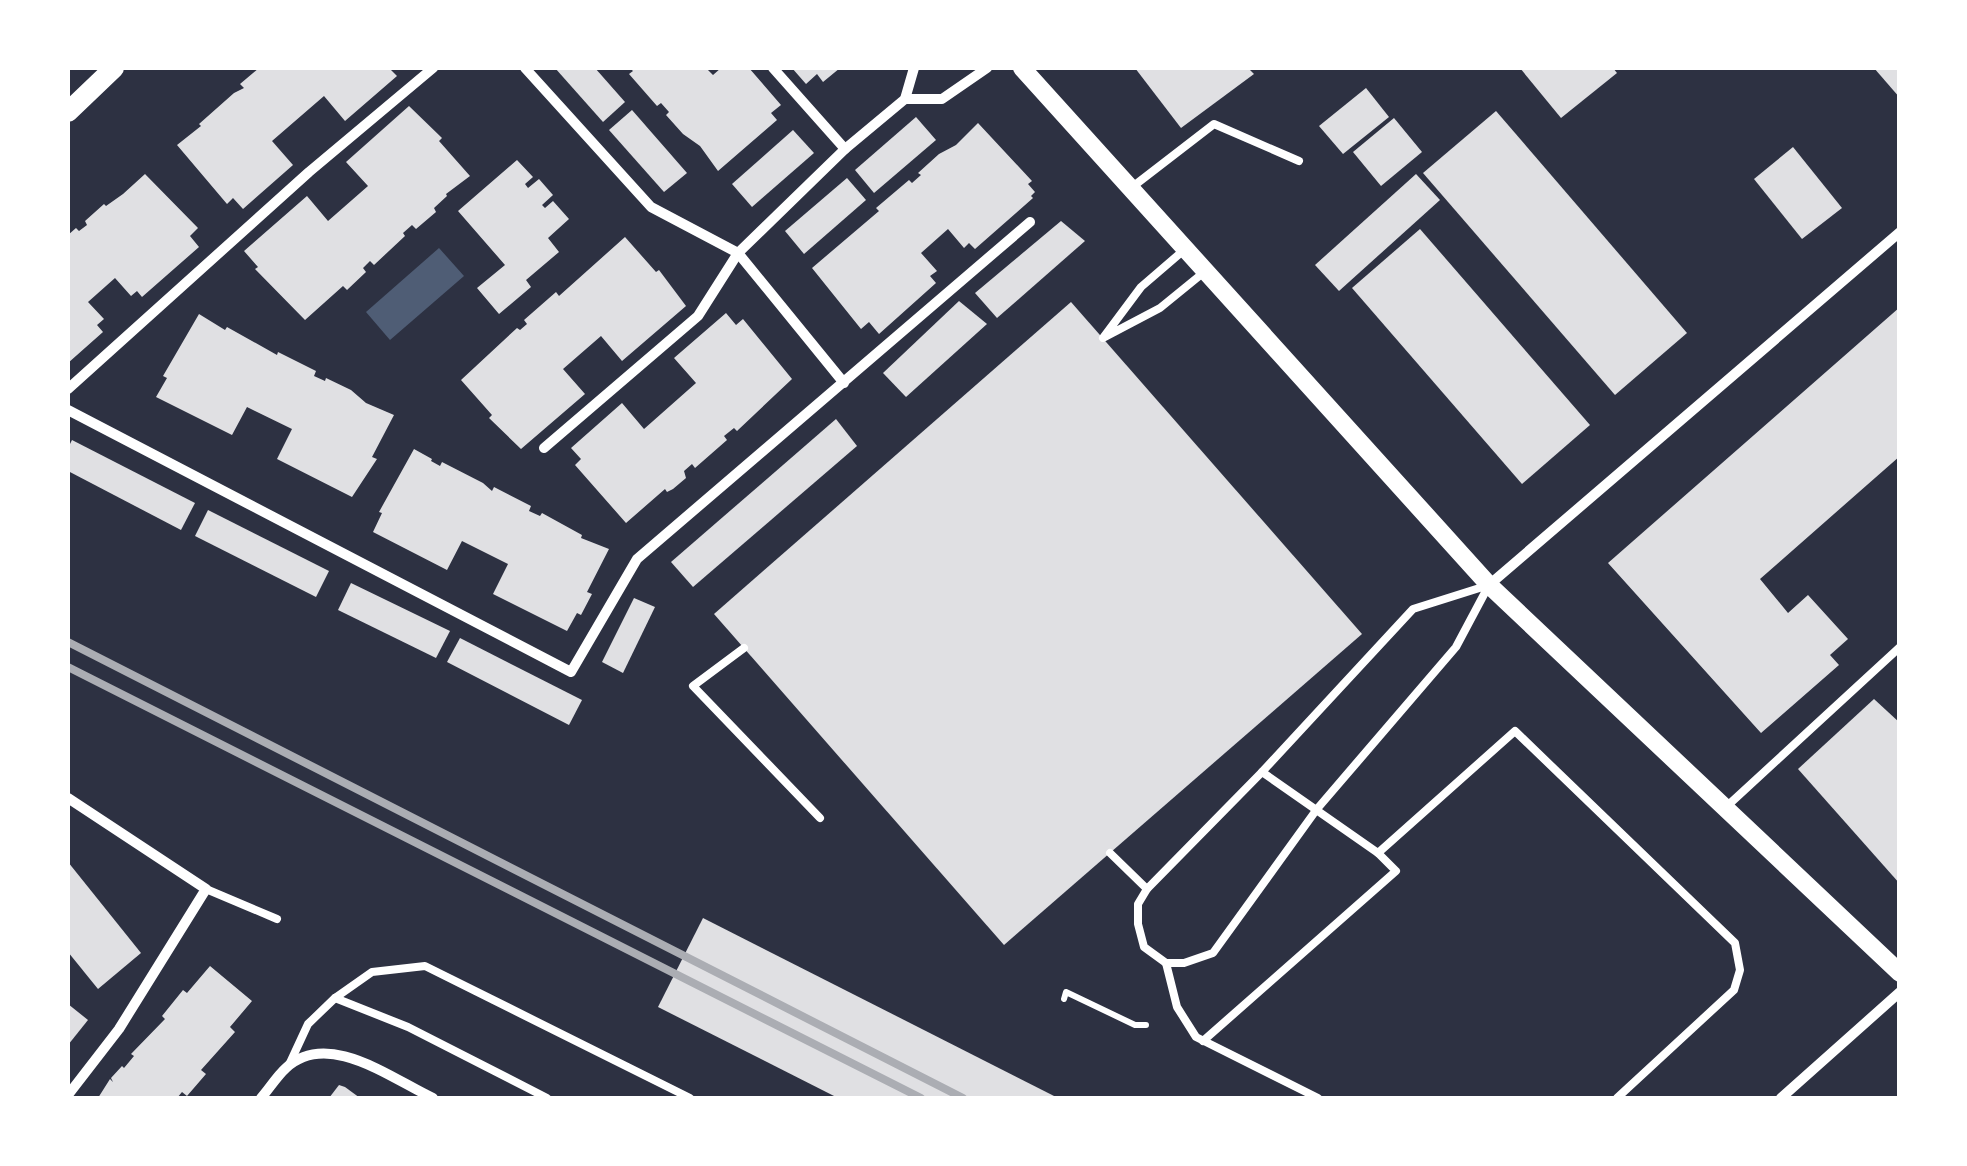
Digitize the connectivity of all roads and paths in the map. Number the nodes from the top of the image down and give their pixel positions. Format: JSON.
{"nodes":[{"id":1,"x":114,"y":68,"type":"edge"},
{"id":2,"x":434,"y":68,"type":"edge"},
{"id":3,"x":525,"y":68,"type":"edge"},
{"id":4,"x":773,"y":68,"type":"edge"},
{"id":5,"x":914,"y":68,"type":"edge"},
{"id":6,"x":987,"y":68,"type":"edge"},
{"id":7,"x":1022,"y":68,"type":"edge"},
{"id":8,"x":905,"y":99,"type":"junction"},
{"id":9,"x":68,"y":112,"type":"edge"},
{"id":10,"x":845,"y":150,"type":"junction"},
{"id":11,"x":1299,"y":161,"type":"dead end"},
{"id":12,"x":1130,"y":188,"type":"junction"},
{"id":13,"x":1030,"y":222,"type":"dead end"},
{"id":14,"x":1900,"y":232,"type":"edge"},
{"id":15,"x":1184,"y":250,"type":"junction"},
{"id":16,"x":738,"y":253,"type":"junction"},
{"id":17,"x":1204,"y":272,"type":"junction"},
{"id":18,"x":844,"y":383,"type":"junction"},
{"id":19,"x":68,"y":389,"type":"edge"},
{"id":20,"x":68,"y":410,"type":"edge"},
{"id":21,"x":544,"y":448,"type":"dead end"},
{"id":22,"x":1490,"y":586,"type":"junction"},
{"id":23,"x":1900,"y":647,"type":"edge"},
{"id":24,"x":744,"y":648,"type":"dead end"},
{"id":25,"x":1262,"y":772,"type":"junction"},
{"id":26,"x":68,"y":798,"type":"edge"},
{"id":27,"x":1725,"y":808,"type":"junction"},
{"id":28,"x":1317,"y":809,"type":"junction"},
{"id":29,"x":820,"y":818,"type":"dead end"},
{"id":30,"x":1110,"y":853,"type":"dead end"},
{"id":31,"x":1378,"y":853,"type":"junction"},
{"id":32,"x":1147,"y":889,"type":"junction"},
{"id":33,"x":206,"y":890,"type":"junction"},
{"id":34,"x":276,"y":919,"type":"dead end"},
{"id":35,"x":1166,"y":963,"type":"junction"},
{"id":36,"x":1900,"y":973,"type":"edge"},
{"id":37,"x":1900,"y":992,"type":"edge"},
{"id":38,"x":335,"y":998,"type":"junction"},
{"id":39,"x":1064,"y":999,"type":"dead end"},
{"id":40,"x":1146,"y":1024,"type":"dead end"},
{"id":41,"x":1203,"y":1040,"type":"junction"},
{"id":42,"x":288,"y":1065,"type":"junction"},
{"id":43,"x":68,"y":1095,"type":"edge"},
{"id":44,"x":261,"y":1098,"type":"edge"},
{"id":45,"x":432,"y":1098,"type":"edge"},
{"id":46,"x":546,"y":1098,"type":"edge"},
{"id":47,"x":690,"y":1098,"type":"edge"},
{"id":48,"x":1318,"y":1098,"type":"edge"},
{"id":49,"x":1617,"y":1098,"type":"edge"},
{"id":50,"x":1781,"y":1098,"type":"edge"}],
"edges":[{"from":1,"to":9,"type":"main road"},
{"from":2,"to":19,"type":"street"},
{"from":3,"to":16,"type":"street"},
{"from":4,"to":10,"type":"street"},
{"from":5,"to":8,"type":"street"},
{"from":6,"to":8,"type":"street"},
{"from":7,"to":12,"type":"street"},
{"from":8,"to":10,"type":"street"},
{"from":10,"to":16,"type":"street"},
{"from":11,"to":12,"type":"lane"},
{"from":12,"to":15,"type":"street"},
{"from":13,"to":18,"type":"street"},
{"from":14,"to":22,"type":"street"},
{"from":15,"to":17,"type":"street"},
{"from":15,"to":17,"type":"lane"},
{"from":16,"to":18,"type":"street"},
{"from":16,"to":21,"type":"street"},
{"from":17,"to":22,"type":"street"},
{"from":18,"to":20,"type":"street"},
{"from":22,"to":25,"type":"lane"},
{"from":22,"to":27,"type":"street"},
{"from":22,"to":28,"type":"lane"},
{"from":23,"to":27,"type":"lane"},
{"from":24,"to":29,"type":"lane"},
{"from":25,"to":28,"type":"lane"},
{"from":25,"to":32,"type":"lane"},
{"from":26,"to":33,"type":"street"},
{"from":27,"to":36,"type":"street"},
{"from":28,"to":31,"type":"lane"},
{"from":28,"to":35,"type":"lane"},
{"from":30,"to":32,"type":"lane"},
{"from":31,"to":41,"type":"lane"},
{"from":31,"to":49,"type":"lane"},
{"from":32,"to":35,"type":"lane"},
{"from":33,"to":34,"type":"lane"},
{"from":33,"to":43,"type":"street"},
{"from":35,"to":41,"type":"lane"},
{"from":37,"to":50,"type":"street"},
{"from":38,"to":42,"type":"lane"},
{"from":38,"to":46,"type":"lane"},
{"from":38,"to":47,"type":"lane"},
{"from":39,"to":40,"type":"path"},
{"from":41,"to":48,"type":"lane"},
{"from":42,"to":44,"type":"street"},
{"from":42,"to":45,"type":"street"}]}
